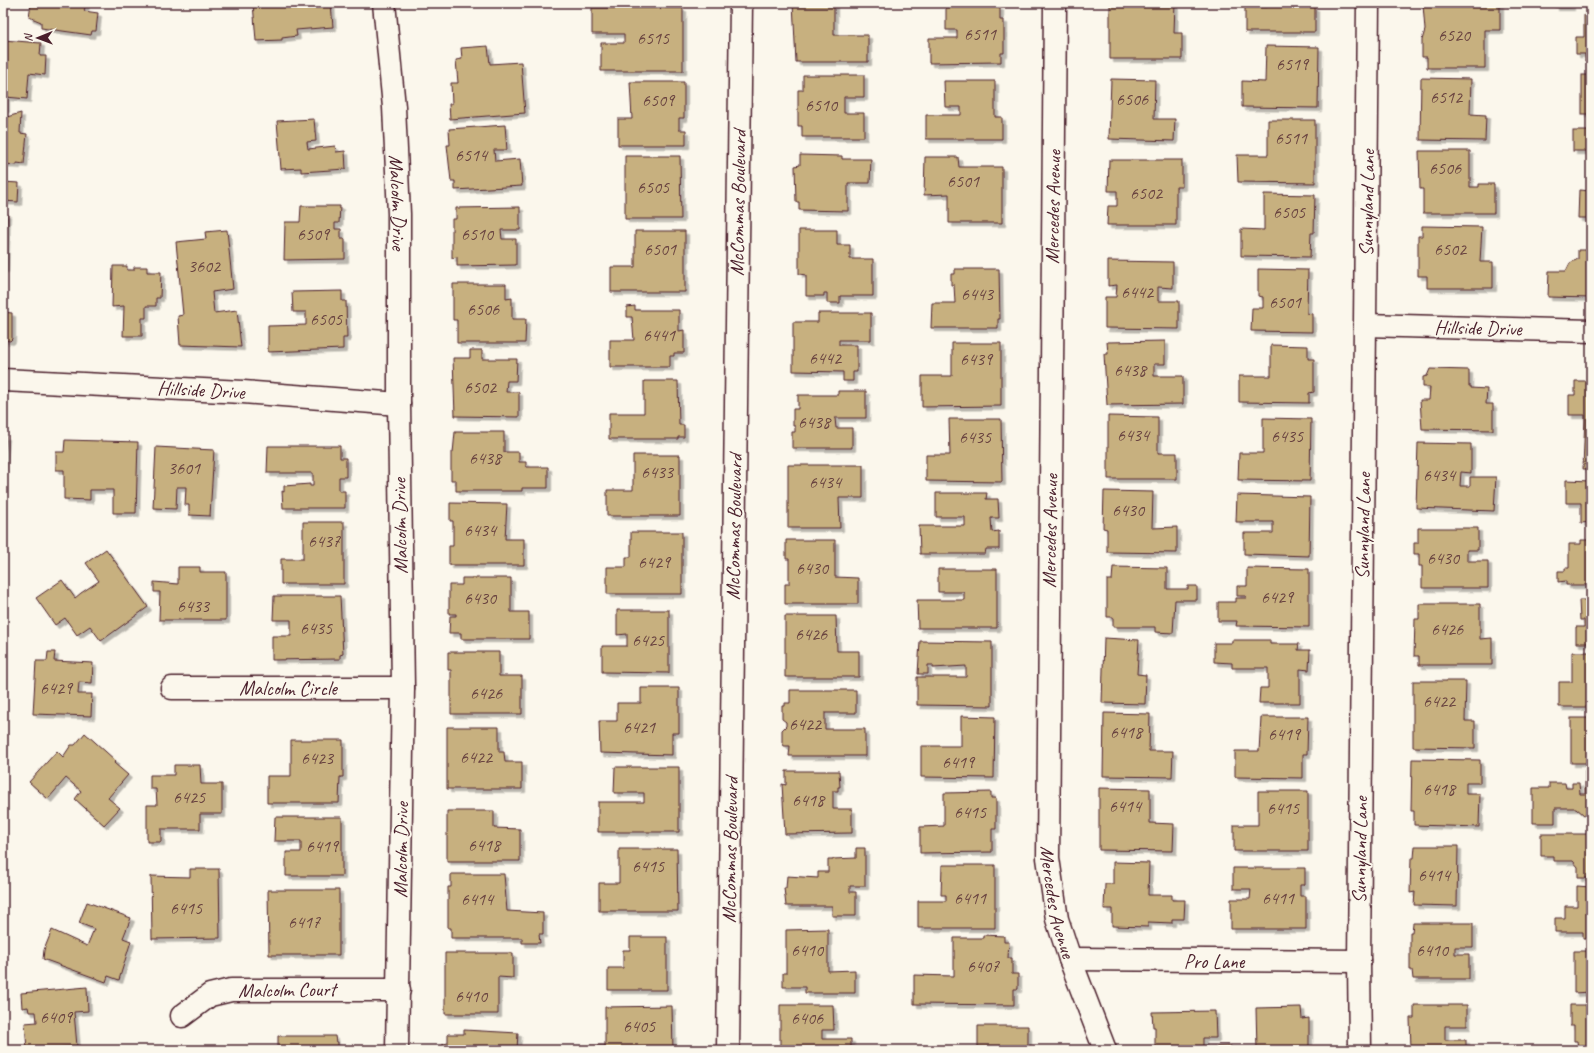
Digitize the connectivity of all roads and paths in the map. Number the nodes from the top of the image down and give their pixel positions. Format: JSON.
{"nodes":[{"id":1,"x":384,"y":3,"type":"edge"},
{"id":2,"x":741,"y":3,"type":"edge"},
{"id":3,"x":1055,"y":3,"type":"edge"},
{"id":4,"x":1368,"y":3,"type":"edge"},
{"id":5,"x":1365,"y":325,"type":"junction"},
{"id":6,"x":1591,"y":331,"type":"edge"},
{"id":7,"x":3,"y":380,"type":"edge"},
{"id":8,"x":399,"y":404,"type":"junction"},
{"id":9,"x":172,"y":688,"type":"dead end"},
{"id":10,"x":403,"y":688,"type":"junction"},
{"id":11,"x":1070,"y":959,"type":"junction"},
{"id":12,"x":1359,"y":961,"type":"junction"},
{"id":13,"x":399,"y":990,"type":"junction"},
{"id":14,"x":182,"y":1016,"type":"dead end"},
{"id":15,"x":397,"y":1050,"type":"edge"},
{"id":16,"x":728,"y":1050,"type":"edge"},
{"id":17,"x":1106,"y":1050,"type":"edge"},
{"id":18,"x":1360,"y":1050,"type":"edge"}],
"edges":[{"from":1,"to":8,"type":"street","name":"Malcolm Drive"},
{"from":2,"to":16,"type":"street","name":"McCommas Boulevard"},
{"from":3,"to":11,"type":"street","name":"Mercedes Avenue"},
{"from":4,"to":5,"type":"street","name":"Sunnyland Lane"},
{"from":5,"to":6,"type":"street","name":"Hillside Drive"},
{"from":5,"to":12,"type":"street","name":"Sunnyland Lane"},
{"from":7,"to":8,"type":"street","name":"Hillside Drive"},
{"from":8,"to":10,"type":"street","name":"Malcolm Drive"},
{"from":9,"to":10,"type":"street","name":"Malcolm Circle"},
{"from":10,"to":13,"type":"street","name":"Malcolm Drive"},
{"from":11,"to":12,"type":"street","name":"Pro Lane"},
{"from":11,"to":17,"type":"street","name":"Mercedes Avenue"},
{"from":12,"to":18,"type":"street","name":"Sunnyland Lane"},
{"from":13,"to":14,"type":"street","name":"Malcolm Court"},
{"from":13,"to":15,"type":"street","name":"Malcolm Drive"}]}
